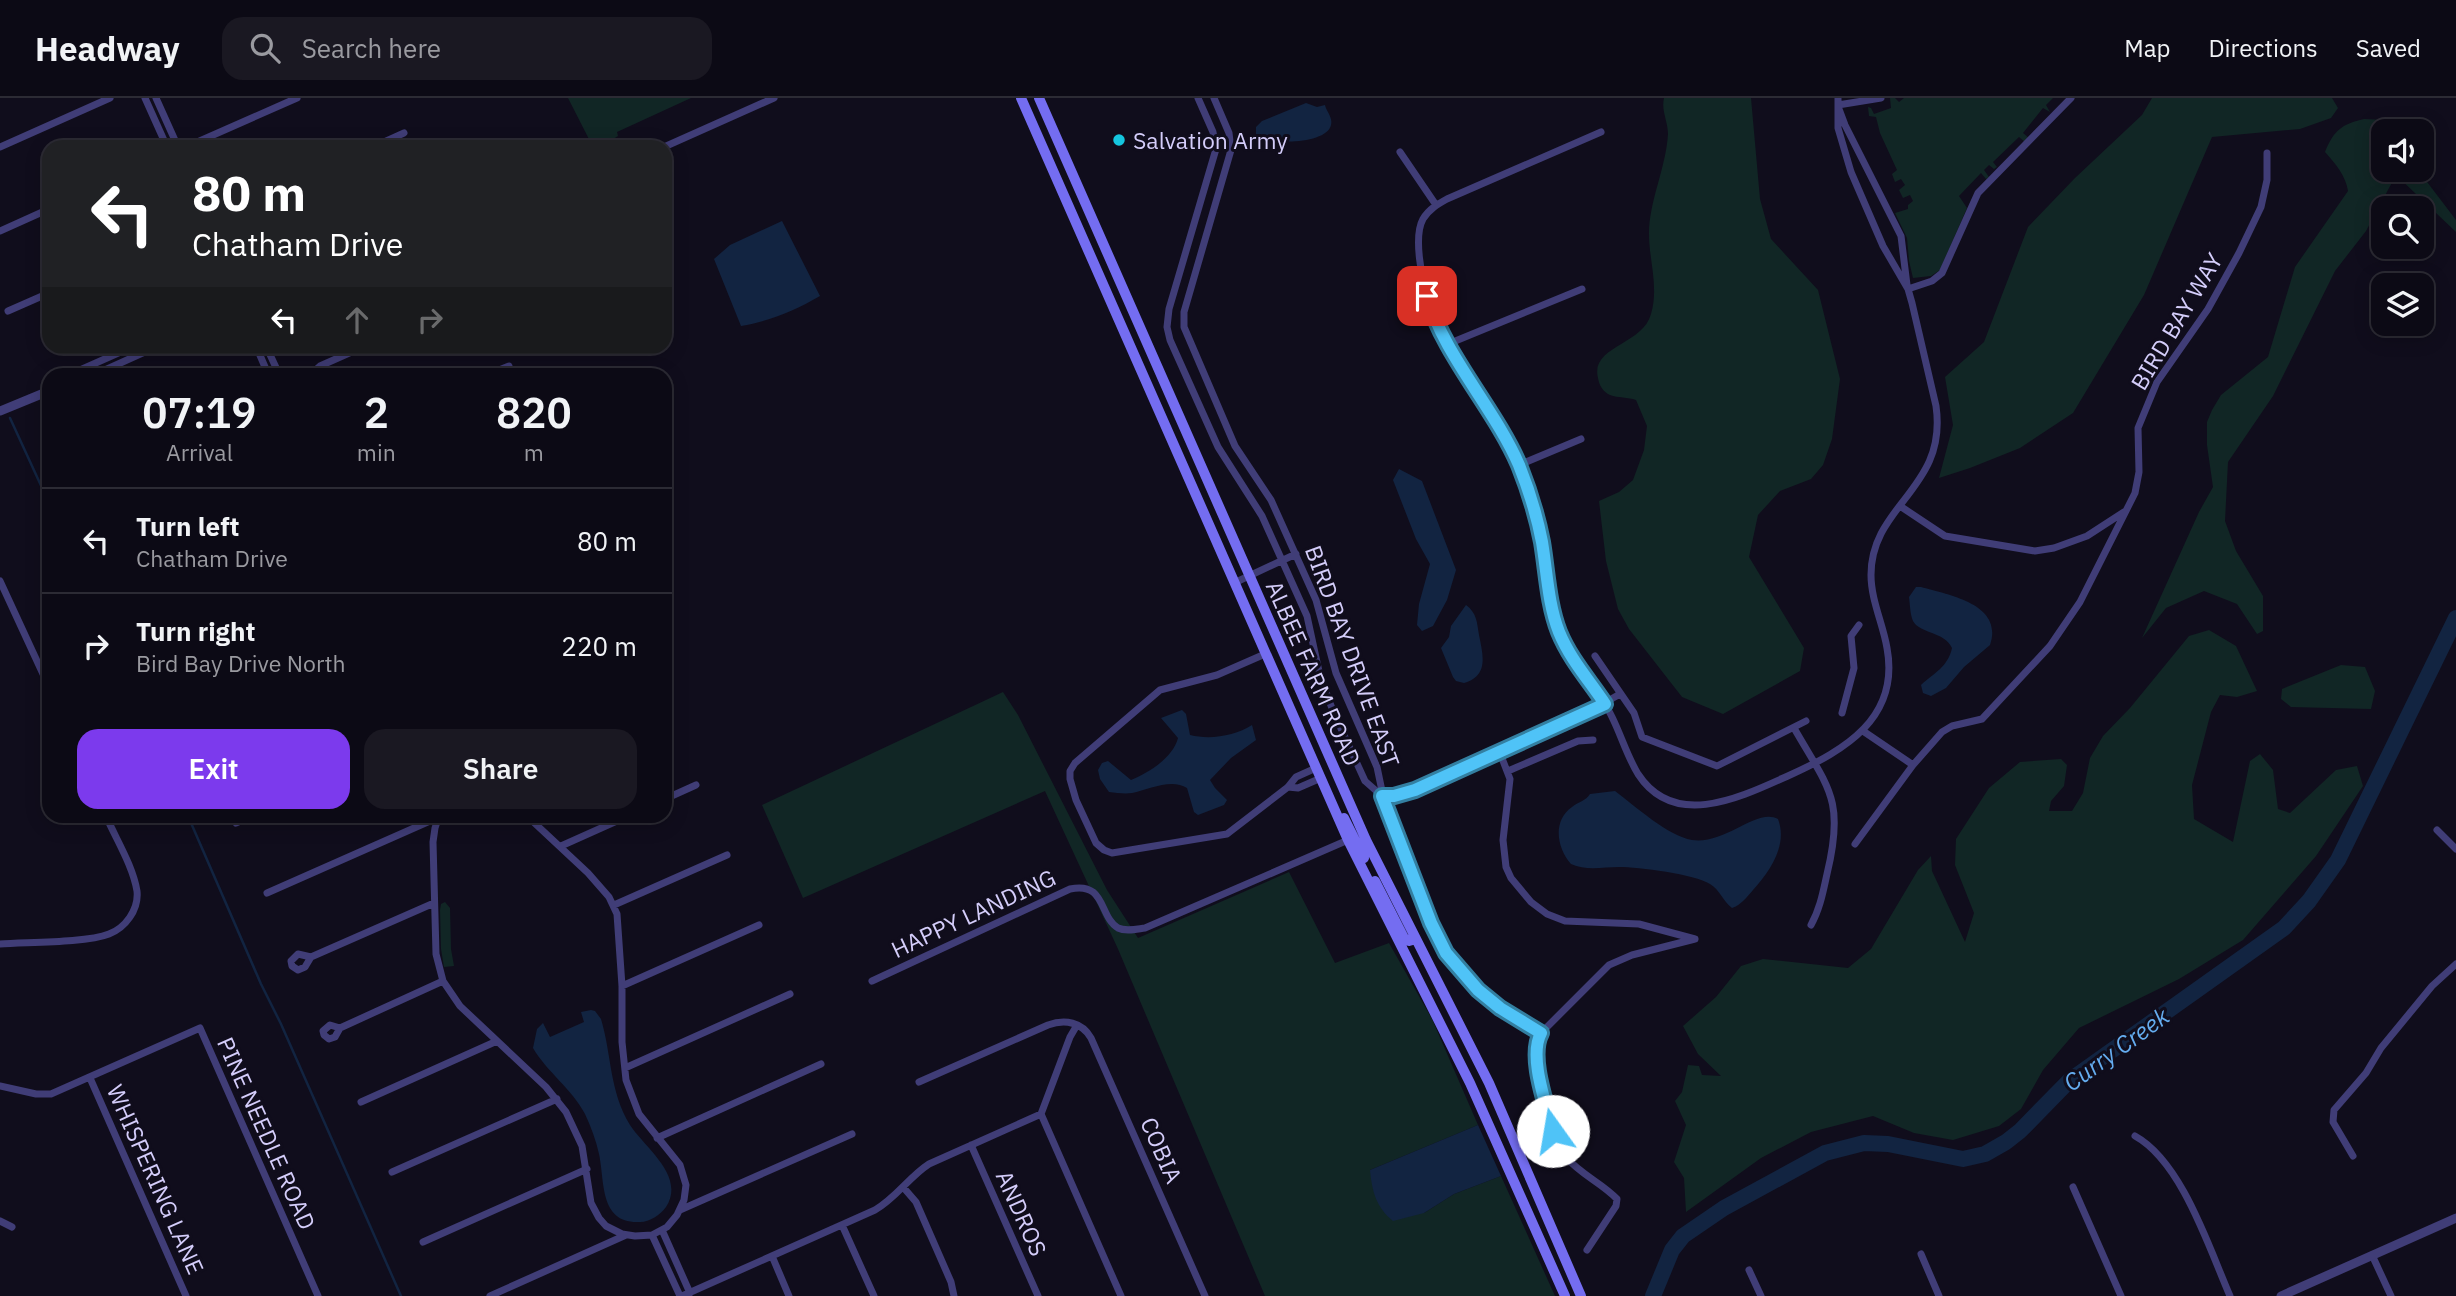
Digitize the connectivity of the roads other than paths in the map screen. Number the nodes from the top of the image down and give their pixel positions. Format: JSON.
{"nodes":[{"id":1,"x":110,"y":98,"type":"edge"},
{"id":2,"x":145,"y":98,"type":"edge"},
{"id":3,"x":156,"y":98,"type":"edge"},
{"id":4,"x":297,"y":98,"type":"edge"},
{"id":5,"x":774,"y":98,"type":"edge"},
{"id":6,"x":1021,"y":98,"type":"edge"},
{"id":7,"x":1039,"y":98,"type":"edge"},
{"id":8,"x":1198,"y":98,"type":"edge"},
{"id":9,"x":1214,"y":98,"type":"edge"},
{"id":10,"x":1881,"y":98,"type":"edge"},
{"id":11,"x":2071,"y":98,"type":"edge"},
{"id":12,"x":1838,"y":102,"type":"edge"},
{"id":13,"x":1601,"y":132,"type":"dead end"},
{"id":14,"x":404,"y":133,"type":"dead end"},
{"id":15,"x":164,"y":140,"type":"edge"},
{"id":16,"x":175,"y":140,"type":"edge"},
{"id":17,"x":203,"y":140,"type":"edge"},
{"id":18,"x":388,"y":140,"type":"edge"},
{"id":19,"x":672,"y":143,"type":"edge"},
{"id":20,"x":0,"y":147,"type":"edge"},
{"id":21,"x":1400,"y":152,"type":"dead end"},
{"id":22,"x":2267,"y":153,"type":"dead end"},
{"id":23,"x":1436,"y":205,"type":"junction"},
{"id":24,"x":42,"y":212,"type":"edge"},
{"id":25,"x":1095,"y":224,"type":"junction"},
{"id":26,"x":0,"y":231,"type":"edge"},
{"id":27,"x":1079,"y":231,"type":"junction"},
{"id":28,"x":1583,"y":289,"type":"dead end"},
{"id":29,"x":1908,"y":289,"type":"junction"},
{"id":30,"x":42,"y":296,"type":"edge"},
{"id":31,"x":8,"y":311,"type":"dead end"},
{"id":32,"x":1448,"y":344,"type":"junction"},
{"id":33,"x":117,"y":354,"type":"edge"},
{"id":34,"x":141,"y":354,"type":"edge"},
{"id":35,"x":347,"y":354,"type":"edge"},
{"id":36,"x":111,"y":357,"type":"junction"},
{"id":37,"x":116,"y":366,"type":"junction"},
{"id":38,"x":509,"y":366,"type":"dead end"},
{"id":39,"x":85,"y":368,"type":"edge"},
{"id":40,"x":111,"y":368,"type":"edge"},
{"id":41,"x":318,"y":368,"type":"edge"},
{"id":42,"x":504,"y":368,"type":"edge"},
{"id":43,"x":42,"y":392,"type":"edge"},
{"id":44,"x":0,"y":411,"type":"edge"},
{"id":45,"x":1581,"y":439,"type":"dead end"},
{"id":46,"x":1519,"y":465,"type":"junction"},
{"id":47,"x":1900,"y":506,"type":"junction"},
{"id":48,"x":2126,"y":511,"type":"junction"},
{"id":49,"x":1296,"y":554,"type":"junction"},
{"id":50,"x":1282,"y":560,"type":"junction"},
{"id":51,"x":1250,"y":575,"type":"junction"},
{"id":52,"x":0,"y":581,"type":"edge"},
{"id":53,"x":1234,"y":583,"type":"junction"},
{"id":54,"x":1859,"y":625,"type":"dead end"},
{"id":55,"x":1265,"y":654,"type":"junction"},
{"id":56,"x":1595,"y":656,"type":"dead end"},
{"id":57,"x":42,"y":672,"type":"edge"},
{"id":58,"x":1620,"y":694,"type":"junction"},
{"id":59,"x":1605,"y":704,"type":"junction"},
{"id":60,"x":1842,"y":713,"type":"dead end"},
{"id":61,"x":1806,"y":721,"type":"dead end"},
{"id":62,"x":1794,"y":727,"type":"junction"},
{"id":63,"x":1863,"y":731,"type":"junction"},
{"id":64,"x":1593,"y":740,"type":"dead end"},
{"id":65,"x":1500,"y":753,"type":"junction"},
{"id":66,"x":1814,"y":763,"type":"junction"},
{"id":67,"x":1913,"y":765,"type":"junction"},
{"id":68,"x":1316,"y":768,"type":"junction"},
{"id":69,"x":1508,"y":771,"type":"junction"},
{"id":70,"x":1321,"y":778,"type":"junction"},
{"id":71,"x":696,"y":785,"type":"dead end"},
{"id":72,"x":1288,"y":787,"type":"junction"},
{"id":73,"x":672,"y":796,"type":"edge"},
{"id":74,"x":1382,"y":796,"type":"junction"},
{"id":75,"x":1331,"y":801,"type":"junction"},
{"id":76,"x":109,"y":823,"type":"edge"},
{"id":77,"x":423,"y":823,"type":"edge"},
{"id":78,"x":437,"y":823,"type":"edge"},
{"id":79,"x":535,"y":823,"type":"edge"},
{"id":80,"x":612,"y":823,"type":"edge"},
{"id":81,"x":2437,"y":830,"type":"dead end"},
{"id":82,"x":1348,"y":840,"type":"junction"},
{"id":83,"x":1855,"y":844,"type":"dead end"},
{"id":84,"x":561,"y":846,"type":"junction"},
{"id":85,"x":2456,"y":849,"type":"edge"},
{"id":86,"x":727,"y":855,"type":"dead end"},
{"id":87,"x":267,"y":892,"type":"dead end"},
{"id":88,"x":435,"y":903,"type":"junction"},
{"id":89,"x":614,"y":905,"type":"junction"},
{"id":90,"x":759,"y":925,"type":"dead end"},
{"id":91,"x":1811,"y":925,"type":"dead end"},
{"id":92,"x":1416,"y":939,"type":"junction"},
{"id":93,"x":0,"y":944,"type":"edge"},
{"id":94,"x":311,"y":957,"type":"dead end"},
{"id":95,"x":2456,"y":964,"type":"edge"},
{"id":96,"x":872,"y":981,"type":"dead end"},
{"id":97,"x":443,"y":982,"type":"junction"},
{"id":98,"x":622,"y":986,"type":"junction"},
{"id":99,"x":790,"y":995,"type":"dead end"},
{"id":100,"x":1077,"y":1025,"type":"junction"},
{"id":101,"x":340,"y":1028,"type":"dead end"},
{"id":102,"x":1541,"y":1033,"type":"junction"},
{"id":103,"x":497,"y":1041,"type":"junction"},
{"id":104,"x":821,"y":1064,"type":"dead end"},
{"id":105,"x":625,"y":1068,"type":"junction"},
{"id":106,"x":90,"y":1078,"type":"junction"},
{"id":107,"x":919,"y":1082,"type":"dead end"},
{"id":108,"x":0,"y":1086,"type":"edge"},
{"id":109,"x":557,"y":1099,"type":"junction"},
{"id":110,"x":361,"y":1102,"type":"dead end"},
{"id":111,"x":1041,"y":1114,"type":"junction"},
{"id":112,"x":852,"y":1134,"type":"dead end"},
{"id":113,"x":2136,"y":1136,"type":"dead end"},
{"id":114,"x":657,"y":1138,"type":"junction"},
{"id":115,"x":971,"y":1145,"type":"junction"},
{"id":116,"x":2353,"y":1156,"type":"dead end"},
{"id":117,"x":587,"y":1169,"type":"junction"},
{"id":118,"x":392,"y":1172,"type":"dead end"},
{"id":119,"x":2073,"y":1186,"type":"dead end"},
{"id":120,"x":903,"y":1187,"type":"junction"},
{"id":121,"x":680,"y":1210,"type":"junction"},
{"id":122,"x":2456,"y":1218,"type":"edge"},
{"id":123,"x":0,"y":1221,"type":"edge"},
{"id":124,"x":842,"y":1225,"type":"junction"},
{"id":125,"x":12,"y":1227,"type":"dead end"},
{"id":126,"x":657,"y":1232,"type":"junction"},
{"id":127,"x":626,"y":1235,"type":"junction"},
{"id":128,"x":423,"y":1242,"type":"dead end"},
{"id":129,"x":1587,"y":1250,"type":"dead end"},
{"id":130,"x":1921,"y":1254,"type":"dead end"},
{"id":131,"x":2372,"y":1255,"type":"junction"},
{"id":132,"x":772,"y":1256,"type":"junction"},
{"id":133,"x":1749,"y":1270,"type":"dead end"},
{"id":134,"x":702,"y":1287,"type":"junction"},
{"id":135,"x":684,"y":1295,"type":"edge"},
{"id":136,"x":186,"y":1296,"type":"edge"},
{"id":137,"x":318,"y":1296,"type":"edge"},
{"id":138,"x":489,"y":1296,"type":"edge"},
{"id":139,"x":706,"y":1296,"type":"edge"},
{"id":140,"x":789,"y":1296,"type":"edge"},
{"id":141,"x":874,"y":1296,"type":"edge"},
{"id":142,"x":954,"y":1296,"type":"edge"},
{"id":143,"x":1038,"y":1296,"type":"edge"},
{"id":144,"x":1121,"y":1296,"type":"edge"},
{"id":145,"x":1205,"y":1296,"type":"edge"},
{"id":146,"x":1565,"y":1296,"type":"edge"},
{"id":147,"x":1581,"y":1296,"type":"edge"},
{"id":148,"x":1760,"y":1296,"type":"edge"},
{"id":149,"x":1940,"y":1296,"type":"edge"},
{"id":150,"x":2121,"y":1296,"type":"edge"},
{"id":151,"x":2230,"y":1296,"type":"edge"},
{"id":152,"x":2281,"y":1296,"type":"edge"},
{"id":153,"x":2391,"y":1296,"type":"edge"}],
"edges":[{"from":1,"to":20,"type":"street"},
{"from":2,"to":15,"type":"street"},
{"from":3,"to":16,"type":"street"},
{"from":4,"to":17,"type":"street"},
{"from":5,"to":19,"type":"street"},
{"from":6,"to":27,"type":"main road","name":"ALBEE FARM ROAD"},
{"from":7,"to":25,"type":"main road","name":"ALBEE FARM ROAD"},
{"from":8,"to":50,"type":"street","name":"BIRD BAY DRIVE EAST"},
{"from":9,"to":49,"type":"street","name":"BIRD BAY DRIVE EAST"},
{"from":10,"to":12,"type":"street"},
{"from":11,"to":29,"type":"street"},
{"from":12,"to":29,"type":"street"},
{"from":12,"to":29,"type":"street"},
{"from":13,"to":23,"type":"street"},
{"from":14,"to":18,"type":"street"},
{"from":21,"to":23,"type":"street"},
{"from":22,"to":48,"type":"street","name":"BIRD BAY WAY"},
{"from":23,"to":32,"type":"street"},
{"from":24,"to":26,"type":"street"},
{"from":25,"to":27,"type":"main road"},
{"from":25,"to":51,"type":"main road","name":"ALBEE FARM ROAD"},
{"from":27,"to":53,"type":"main road","name":"ALBEE FARM ROAD"},
{"from":28,"to":32,"type":"street"},
{"from":29,"to":47,"type":"street"},
{"from":30,"to":31,"type":"street"},
{"from":32,"to":46,"type":"street"},
{"from":33,"to":36,"type":"street"},
{"from":34,"to":37,"type":"street"},
{"from":35,"to":41,"type":"street"},
{"from":36,"to":37,"type":"street"},
{"from":36,"to":39,"type":"street"},
{"from":37,"to":40,"type":"street"},
{"from":38,"to":42,"type":"street"},
{"from":43,"to":44,"type":"street"},
{"from":45,"to":46,"type":"street"},
{"from":46,"to":59,"type":"street"},
{"from":47,"to":48,"type":"street"},
{"from":47,"to":63,"type":"street"},
{"from":48,"to":67,"type":"street","name":"BIRD BAY WAY"},
{"from":49,"to":50,"type":"street"},
{"from":49,"to":74,"type":"street","name":"BIRD BAY DRIVE EAST"},
{"from":50,"to":51,"type":"street"},
{"from":50,"to":74,"type":"street","name":"BIRD BAY DRIVE EAST"},
{"from":51,"to":53,"type":"street"},
{"from":51,"to":92,"type":"main road","name":"ALBEE FARM ROAD"},
{"from":52,"to":57,"type":"street"},
{"from":53,"to":55,"type":"main road","name":"ALBEE FARM ROAD"},
{"from":54,"to":60,"type":"street"},
{"from":55,"to":68,"type":"main road","name":"ALBEE FARM ROAD"},
{"from":55,"to":72,"type":"street"},
{"from":56,"to":58,"type":"street"},
{"from":58,"to":59,"type":"street"},
{"from":58,"to":62,"type":"street"},
{"from":59,"to":65,"type":"street"},
{"from":59,"to":66,"type":"street"},
{"from":61,"to":62,"type":"street"},
{"from":62,"to":66,"type":"street"},
{"from":63,"to":66,"type":"street"},
{"from":63,"to":67,"type":"street"},
{"from":64,"to":69,"type":"street"},
{"from":65,"to":69,"type":"street"},
{"from":65,"to":74,"type":"street"},
{"from":66,"to":91,"type":"street"},
{"from":67,"to":83,"type":"street","name":"BIRD BAY WAY"},
{"from":68,"to":70,"type":"main road","name":"ALBEE FARM ROAD"},
{"from":68,"to":72,"type":"street"},
{"from":69,"to":102,"type":"street"},
{"from":70,"to":72,"type":"street"},
{"from":70,"to":75,"type":"main road","name":"ALBEE FARM ROAD"},
{"from":71,"to":73,"type":"street"},
{"from":74,"to":102,"type":"street"},
{"from":75,"to":82,"type":"main road","name":"ALBEE FARM ROAD"},
{"from":75,"to":92,"type":"main road"},
{"from":76,"to":93,"type":"street"},
{"from":77,"to":87,"type":"street"},
{"from":78,"to":88,"type":"street"},
{"from":79,"to":84,"type":"street"},
{"from":80,"to":84,"type":"street"},
{"from":81,"to":85,"type":"street"},
{"from":82,"to":96,"type":"street","name":"HAPPY LANDING"},
{"from":82,"to":146,"type":"main road","name":"ALBEE FARM ROAD"},
{"from":84,"to":89,"type":"street"},
{"from":86,"to":89,"type":"street"},
{"from":88,"to":94,"type":"street"},
{"from":88,"to":97,"type":"street"},
{"from":89,"to":98,"type":"street"},
{"from":90,"to":98,"type":"street"},
{"from":92,"to":147,"type":"main road","name":"ALBEE FARM ROAD"},
{"from":95,"to":116,"type":"street"},
{"from":97,"to":101,"type":"street"},
{"from":97,"to":103,"type":"street"},
{"from":98,"to":105,"type":"street"},
{"from":99,"to":105,"type":"street"},
{"from":100,"to":107,"type":"street"},
{"from":100,"to":111,"type":"street"},
{"from":100,"to":145,"type":"street","name":"COBIA"},
{"from":102,"to":129,"type":"street"},
{"from":103,"to":109,"type":"street"},
{"from":103,"to":110,"type":"street"},
{"from":104,"to":114,"type":"street"},
{"from":105,"to":114,"type":"street"},
{"from":106,"to":108,"type":"street","name":"PINE NEEDLE ROAD"},
{"from":106,"to":136,"type":"street","name":"WHISPERING LANE"},
{"from":106,"to":137,"type":"street","name":"PINE NEEDLE ROAD"},
{"from":109,"to":117,"type":"street"},
{"from":109,"to":118,"type":"street"},
{"from":111,"to":115,"type":"street"},
{"from":111,"to":144,"type":"street"},
{"from":112,"to":121,"type":"street"},
{"from":113,"to":151,"type":"street"},
{"from":114,"to":121,"type":"street"},
{"from":115,"to":120,"type":"street"},
{"from":115,"to":143,"type":"street","name":"ANDROS"},
{"from":117,"to":127,"type":"street"},
{"from":117,"to":128,"type":"street"},
{"from":119,"to":150,"type":"street"},
{"from":120,"to":124,"type":"street"},
{"from":120,"to":142,"type":"street"},
{"from":121,"to":126,"type":"street"},
{"from":122,"to":131,"type":"street"},
{"from":123,"to":125,"type":"street"},
{"from":124,"to":132,"type":"street"},
{"from":124,"to":141,"type":"street"},
{"from":126,"to":127,"type":"street"},
{"from":126,"to":135,"type":"street"},
{"from":127,"to":138,"type":"street"},
{"from":130,"to":149,"type":"street"},
{"from":131,"to":152,"type":"street"},
{"from":131,"to":153,"type":"street"},
{"from":132,"to":134,"type":"street"},
{"from":132,"to":140,"type":"street"},
{"from":133,"to":148,"type":"street"},
{"from":134,"to":135,"type":"street"},
{"from":134,"to":139,"type":"street"}]}
